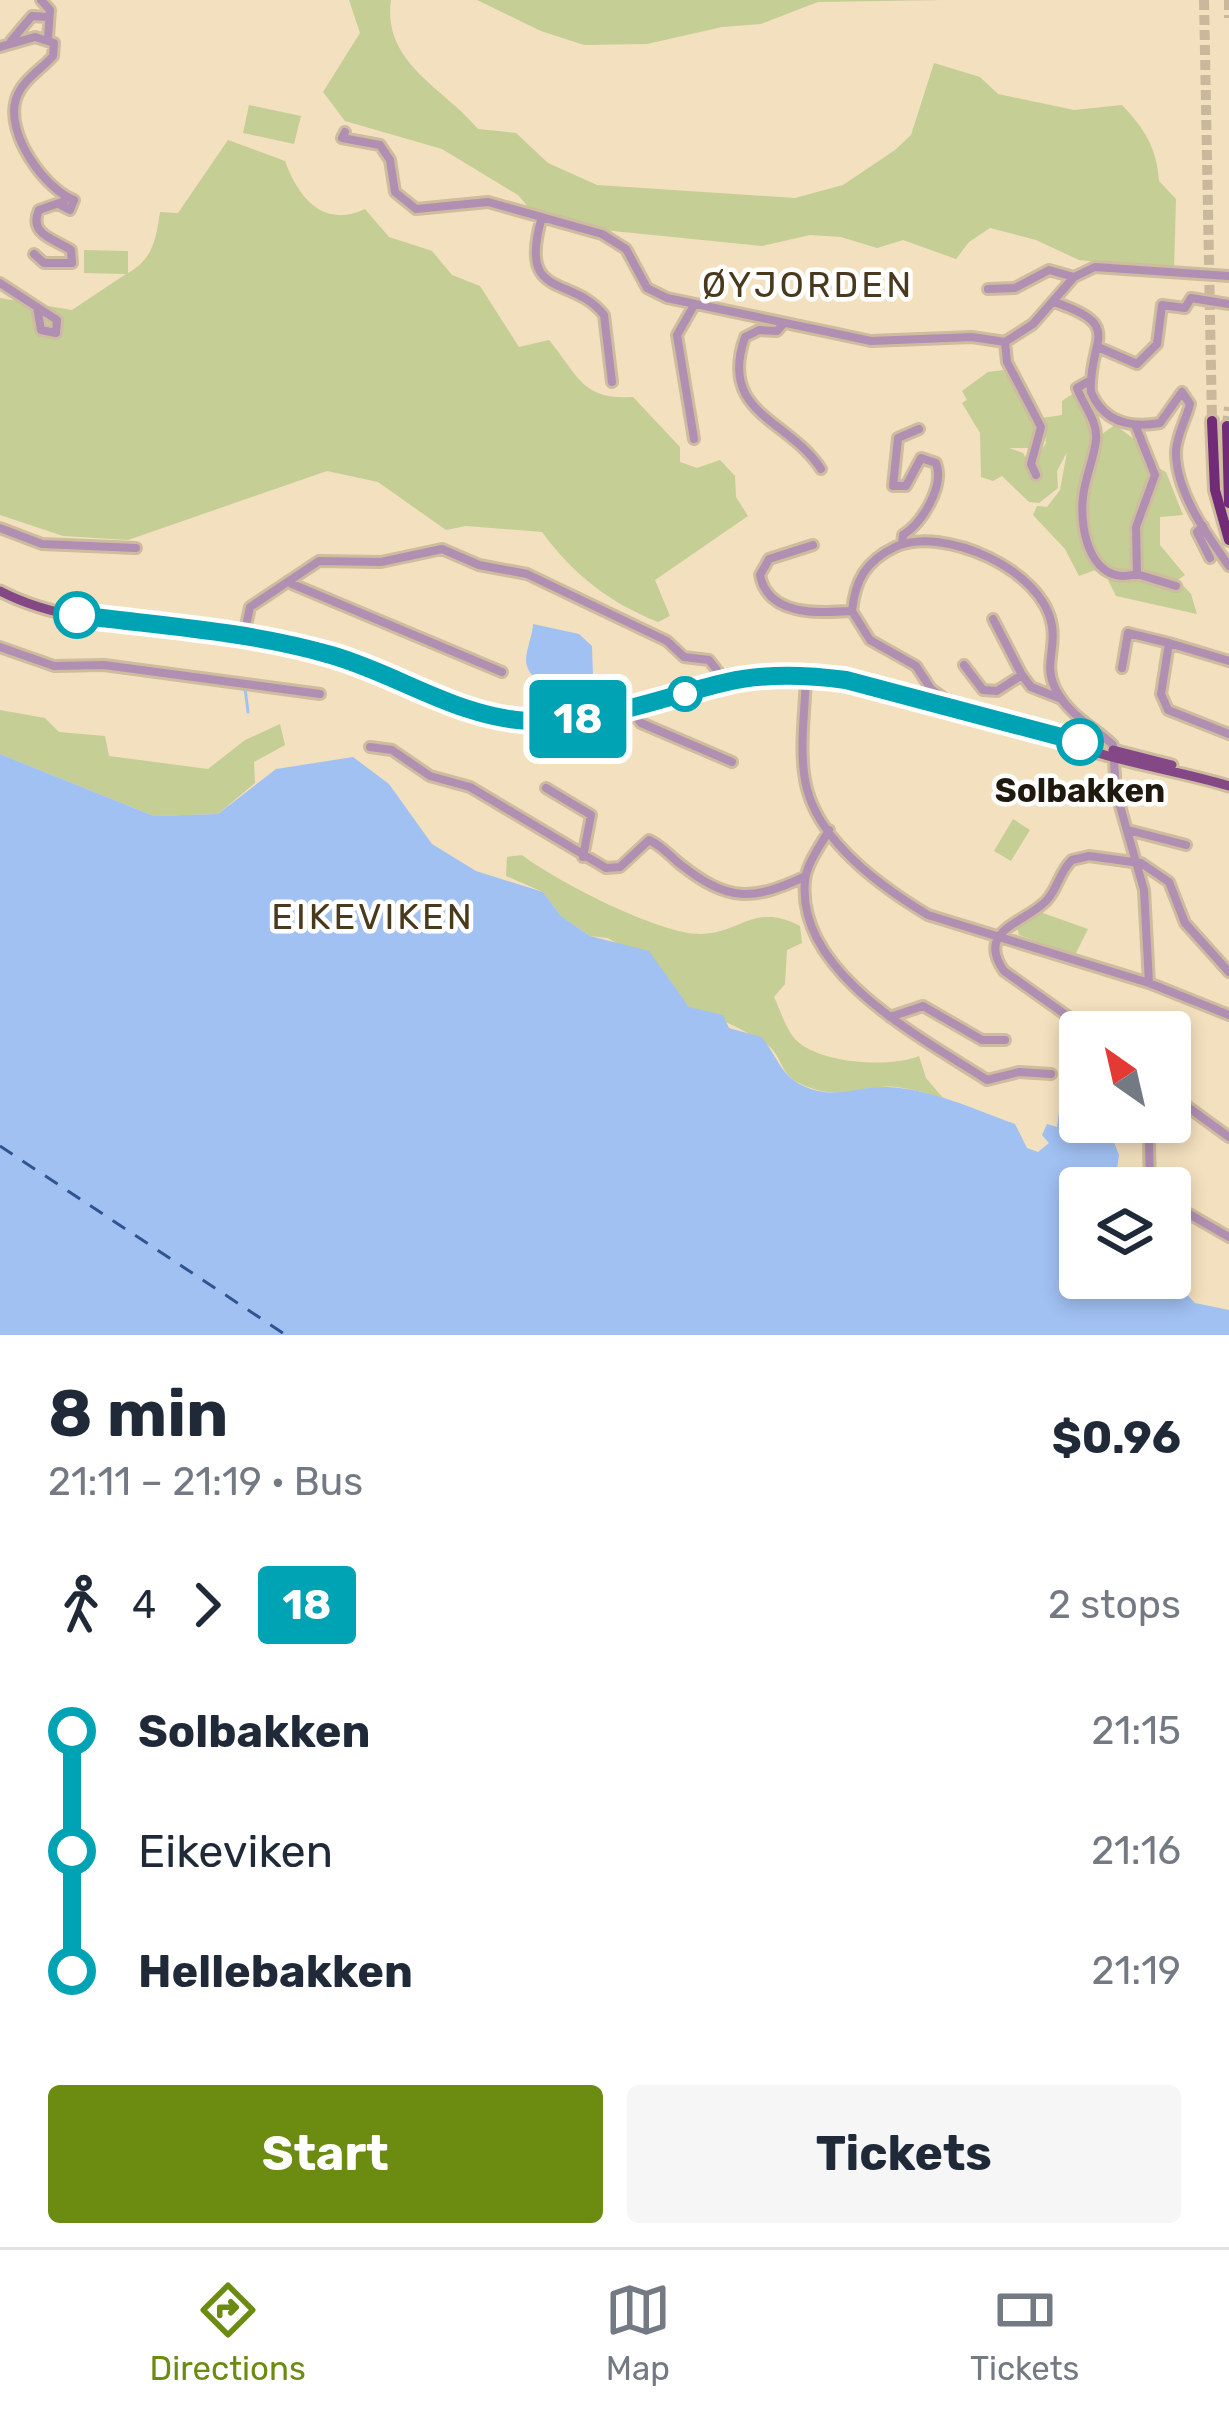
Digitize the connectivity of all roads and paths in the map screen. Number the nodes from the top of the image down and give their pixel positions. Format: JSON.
{"nodes":[{"id":1,"x":41,"y":0,"type":"edge"},
{"id":2,"x":47,"y":17,"type":"junction"},
{"id":3,"x":48,"y":38,"type":"junction"},
{"id":4,"x":5,"y":45,"type":"edge"},
{"id":5,"x":346,"y":133,"type":"dead end"},
{"id":6,"x":542,"y":217,"type":"junction"},
{"id":7,"x":34,"y":254,"type":"dead end"},
{"id":8,"x":1229,"y":276,"type":"edge"},
{"id":9,"x":1074,"y":277,"type":"junction"},
{"id":10,"x":0,"y":284,"type":"edge"},
{"id":11,"x":988,"y":289,"type":"dead end"},
{"id":12,"x":1054,"y":302,"type":"junction"},
{"id":13,"x":1229,"y":304,"type":"edge"},
{"id":14,"x":37,"y":307,"type":"dead end"},
{"id":15,"x":693,"y":308,"type":"junction"},
{"id":16,"x":784,"y":322,"type":"junction"},
{"id":17,"x":1005,"y":341,"type":"junction"},
{"id":18,"x":1100,"y":348,"type":"junction"},
{"id":19,"x":1091,"y":380,"type":"junction"},
{"id":20,"x":612,"y":382,"type":"dead end"},
{"id":21,"x":1212,"y":421,"type":"tunnel mouth"},
{"id":22,"x":1227,"y":426,"type":"tunnel mouth"},
{"id":23,"x":1136,"y":427,"type":"junction"},
{"id":24,"x":920,"y":429,"type":"dead end"},
{"id":25,"x":694,"y":439,"type":"dead end"},
{"id":26,"x":821,"y":469,"type":"dead end"},
{"id":27,"x":1036,"y":475,"type":"dead end"},
{"id":28,"x":1229,"y":503,"type":"edge"},
{"id":29,"x":1203,"y":526,"type":"junction"},
{"id":30,"x":0,"y":527,"type":"edge"},
{"id":31,"x":1229,"y":539,"type":"edge"},
{"id":32,"x":902,"y":544,"type":"junction"},
{"id":33,"x":813,"y":545,"type":"dead end"},
{"id":34,"x":136,"y":548,"type":"dead end"},
{"id":35,"x":1210,"y":558,"type":"dead end"},
{"id":36,"x":1229,"y":566,"type":"edge"},
{"id":37,"x":1137,"y":574,"type":"junction"},
{"id":38,"x":291,"y":584,"type":"junction"},
{"id":39,"x":1176,"y":586,"type":"dead end"},
{"id":40,"x":0,"y":590,"type":"edge"},
{"id":41,"x":852,"y":611,"type":"junction"},
{"id":42,"x":993,"y":619,"type":"dead end"},
{"id":43,"x":244,"y":635,"type":"junction"},
{"id":44,"x":1169,"y":643,"type":"junction"},
{"id":45,"x":0,"y":647,"type":"edge"},
{"id":46,"x":1229,"y":662,"type":"edge"},
{"id":47,"x":964,"y":664,"type":"dead end"},
{"id":48,"x":1122,"y":668,"type":"dead end"},
{"id":49,"x":502,"y":672,"type":"dead end"},
{"id":50,"x":1022,"y":675,"type":"junction"},
{"id":51,"x":806,"y":676,"type":"junction"},
{"id":52,"x":726,"y":682,"type":"junction"},
{"id":53,"x":320,"y":694,"type":"dead end"},
{"id":54,"x":1060,"y":698,"type":"junction"},
{"id":55,"x":953,"y":706,"type":"junction"},
{"id":56,"x":630,"y":710,"type":"junction"},
{"id":57,"x":1229,"y":734,"type":"edge"},
{"id":58,"x":384,"y":742,"type":"dead end"},
{"id":59,"x":370,"y":747,"type":"dead end"},
{"id":60,"x":1112,"y":753,"type":"junction"},
{"id":61,"x":732,"y":762,"type":"dead end"},
{"id":62,"x":433,"y":777,"type":"junction"},
{"id":63,"x":1229,"y":786,"type":"edge"},
{"id":64,"x":546,"y":788,"type":"dead end"},
{"id":65,"x":829,"y":830,"type":"junction"},
{"id":66,"x":1128,"y":830,"type":"junction"},
{"id":67,"x":1186,"y":845,"type":"dead end"},
{"id":68,"x":583,"y":857,"type":"junction"},
{"id":69,"x":1140,"y":862,"type":"junction"},
{"id":70,"x":804,"y":878,"type":"junction"},
{"id":71,"x":1002,"y":935,"type":"junction"},
{"id":72,"x":1229,"y":973,"type":"edge"},
{"id":73,"x":1149,"y":983,"type":"junction"},
{"id":74,"x":1060,"y":1011,"type":"edge"},
{"id":75,"x":1229,"y":1015,"type":"edge"},
{"id":76,"x":890,"y":1017,"type":"junction"},
{"id":77,"x":1005,"y":1040,"type":"dead end"},
{"id":78,"x":1051,"y":1074,"type":"dead end"},
{"id":79,"x":1191,"y":1110,"type":"edge"},
{"id":80,"x":1229,"y":1136,"type":"edge"},
{"id":81,"x":1191,"y":1214,"type":"edge"},
{"id":82,"x":1229,"y":1237,"type":"edge"}],
"edges":[{"from":1,"to":2,"type":"street"},
{"from":2,"to":3,"type":"street"},
{"from":2,"to":4,"type":"street"},
{"from":3,"to":4,"type":"street"},
{"from":3,"to":7,"type":"street"},
{"from":5,"to":6,"type":"street"},
{"from":6,"to":15,"type":"street"},
{"from":6,"to":20,"type":"street"},
{"from":8,"to":9,"type":"street"},
{"from":9,"to":11,"type":"street"},
{"from":9,"to":12,"type":"street"},
{"from":10,"to":14,"type":"street"},
{"from":12,"to":17,"type":"street"},
{"from":12,"to":18,"type":"street"},
{"from":13,"to":18,"type":"street"},
{"from":15,"to":16,"type":"street"},
{"from":15,"to":25,"type":"street"},
{"from":16,"to":17,"type":"street"},
{"from":16,"to":26,"type":"street"},
{"from":17,"to":27,"type":"street"},
{"from":18,"to":19,"type":"street"},
{"from":19,"to":23,"type":"street"},
{"from":19,"to":37,"type":"street"},
{"from":21,"to":31,"type":"highway"},
{"from":22,"to":28,"type":"highway"},
{"from":23,"to":29,"type":"street"},
{"from":23,"to":37,"type":"street"},
{"from":24,"to":32,"type":"street"},
{"from":29,"to":35,"type":"street"},
{"from":29,"to":36,"type":"street"},
{"from":30,"to":34,"type":"street"},
{"from":32,"to":41,"type":"street"},
{"from":32,"to":54,"type":"street"},
{"from":33,"to":41,"type":"street"},
{"from":37,"to":39,"type":"street"},
{"from":38,"to":43,"type":"street"},
{"from":38,"to":49,"type":"street"},
{"from":38,"to":52,"type":"street"},
{"from":40,"to":43,"type":"main road"},
{"from":41,"to":55,"type":"street"},
{"from":42,"to":50,"type":"street"},
{"from":43,"to":56,"type":"main road"},
{"from":44,"to":46,"type":"street"},
{"from":44,"to":48,"type":"street"},
{"from":44,"to":57,"type":"street"},
{"from":45,"to":53,"type":"street"},
{"from":47,"to":50,"type":"street"},
{"from":50,"to":54,"type":"street"},
{"from":51,"to":52,"type":"main road"},
{"from":51,"to":55,"type":"main road"},
{"from":51,"to":65,"type":"street"},
{"from":52,"to":56,"type":"main road"},
{"from":54,"to":60,"type":"street"},
{"from":55,"to":60,"type":"main road"},
{"from":56,"to":61,"type":"street"},
{"from":58,"to":62,"type":"street"},
{"from":59,"to":62,"type":"street"},
{"from":60,"to":63,"type":"main road"},
{"from":60,"to":66,"type":"street"},
{"from":62,"to":68,"type":"street"},
{"from":64,"to":68,"type":"street"},
{"from":65,"to":70,"type":"street"},
{"from":65,"to":71,"type":"street"},
{"from":66,"to":67,"type":"street"},
{"from":66,"to":69,"type":"street"},
{"from":68,"to":70,"type":"street"},
{"from":69,"to":71,"type":"street"},
{"from":69,"to":72,"type":"street"},
{"from":69,"to":73,"type":"street"},
{"from":70,"to":76,"type":"street"},
{"from":71,"to":73,"type":"street"},
{"from":71,"to":74,"type":"street"},
{"from":73,"to":75,"type":"street"},
{"from":76,"to":77,"type":"street"},
{"from":76,"to":78,"type":"street"},
{"from":79,"to":80,"type":"street"},
{"from":81,"to":82,"type":"street"}]}
